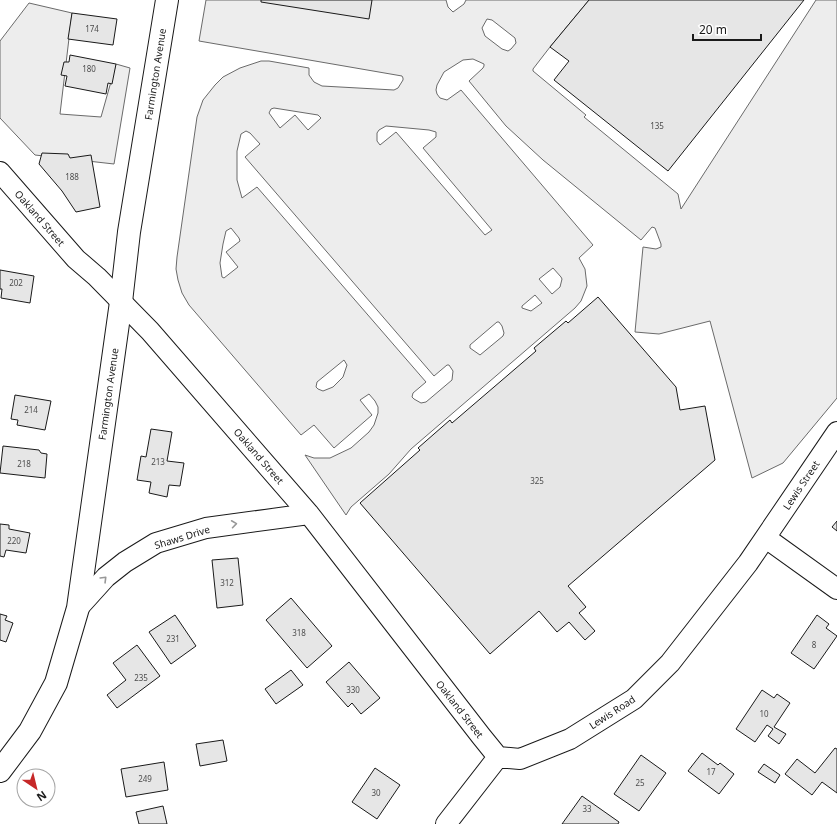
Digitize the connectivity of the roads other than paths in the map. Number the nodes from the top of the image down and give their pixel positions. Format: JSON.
{"nodes":[{"id":1,"x":167,"y":0,"type":"edge"},
{"id":2,"x":0,"y":172,"type":"edge"},
{"id":3,"x":122,"y":302,"type":"junction"},
{"id":4,"x":837,"y":432,"type":"edge"},
{"id":5,"x":309,"y":514,"type":"junction"},
{"id":6,"x":766,"y":538,"type":"junction"},
{"id":7,"x":837,"y":589,"type":"edge"},
{"id":8,"x":78,"y":608,"type":"junction"},
{"id":9,"x":498,"y":757,"type":"junction"},
{"id":10,"x":0,"y":772,"type":"edge"},
{"id":11,"x":446,"y":824,"type":"edge"}],
"edges":[{"from":1,"to":3,"type":"highway","name":"Farmington Avenue"},
{"from":2,"to":3,"type":"street","name":"Oakland Street"},
{"from":3,"to":5,"type":"street","name":"Oakland Street"},
{"from":3,"to":8,"type":"highway","name":"Farmington Avenue"},
{"from":4,"to":6,"type":"street","name":"Lewis Street"},
{"from":8,"to":5,"type":"street","name":"Shaws Drive","one_way":true},
{"from":5,"to":9,"type":"street","name":"Oakland Street"},
{"from":6,"to":7,"type":"street"},
{"from":6,"to":9,"type":"street","name":"Lewis Road"},
{"from":8,"to":10,"type":"highway","name":"Farmington Avenue"},
{"from":9,"to":11,"type":"street"}]}
